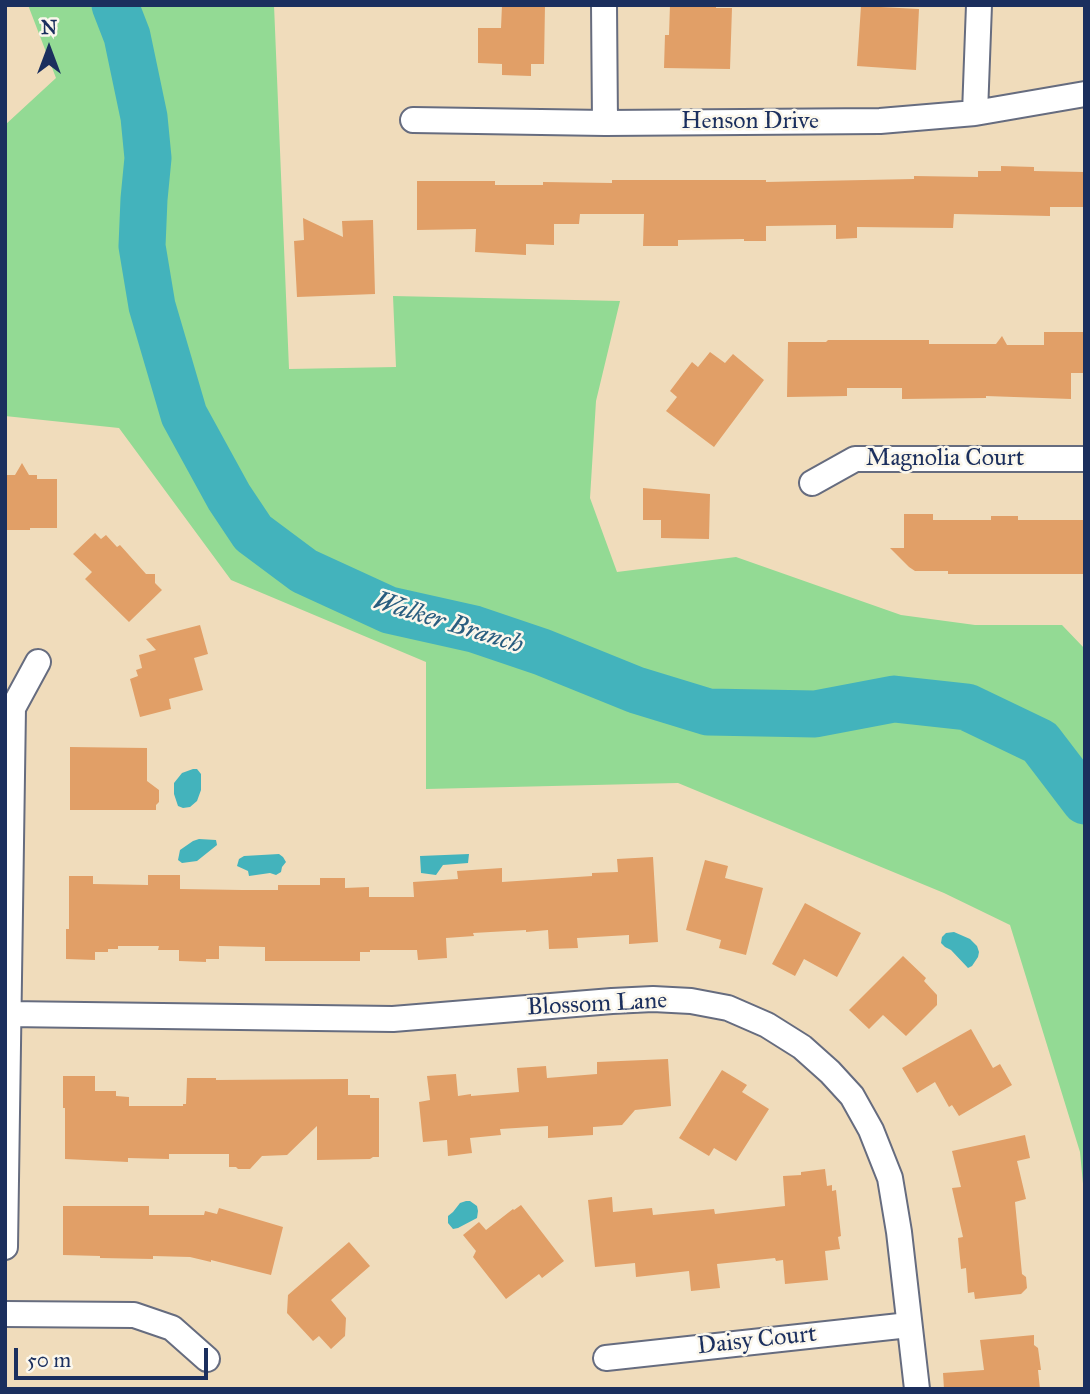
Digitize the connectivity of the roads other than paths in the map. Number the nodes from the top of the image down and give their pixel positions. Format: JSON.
{"nodes":[{"id":1,"x":604,"y":5,"type":"edge"},
{"id":2,"x":979,"y":5,"type":"edge"},
{"id":3,"x":1085,"y":94,"type":"edge"},
{"id":4,"x":975,"y":113,"type":"junction"},
{"id":5,"x":413,"y":120,"type":"dead end"},
{"id":6,"x":605,"y":123,"type":"junction"},
{"id":7,"x":1085,"y":459,"type":"edge"},
{"id":8,"x":812,"y":483,"type":"dead end"},
{"id":9,"x":38,"y":662,"type":"dead end"},
{"id":10,"x":8,"y":1014,"type":"junction"},
{"id":11,"x":5,"y":1248,"type":"edge"},
{"id":12,"x":5,"y":1314,"type":"edge"},
{"id":13,"x":909,"y":1325,"type":"junction"},
{"id":14,"x":606,"y":1358,"type":"dead end"},
{"id":15,"x":207,"y":1359,"type":"dead end"},
{"id":16,"x":917,"y":1389,"type":"edge"}],
"edges":[{"from":1,"to":6,"type":"street"},
{"from":2,"to":4,"type":"street"},
{"from":3,"to":4,"type":"street","name":"Henson Drive"},
{"from":4,"to":6,"type":"street","name":"Henson Drive"},
{"from":5,"to":6,"type":"street","name":"Henson Drive"},
{"from":7,"to":8,"type":"street","name":"Magnolia Court"},
{"from":9,"to":10,"type":"street"},
{"from":10,"to":11,"type":"street"},
{"from":10,"to":13,"type":"street","name":"Blossom Lane"},
{"from":12,"to":15,"type":"street"},
{"from":13,"to":14,"type":"street","name":"Daisy Court"},
{"from":13,"to":16,"type":"street","name":"Blossom Lane"}]}
